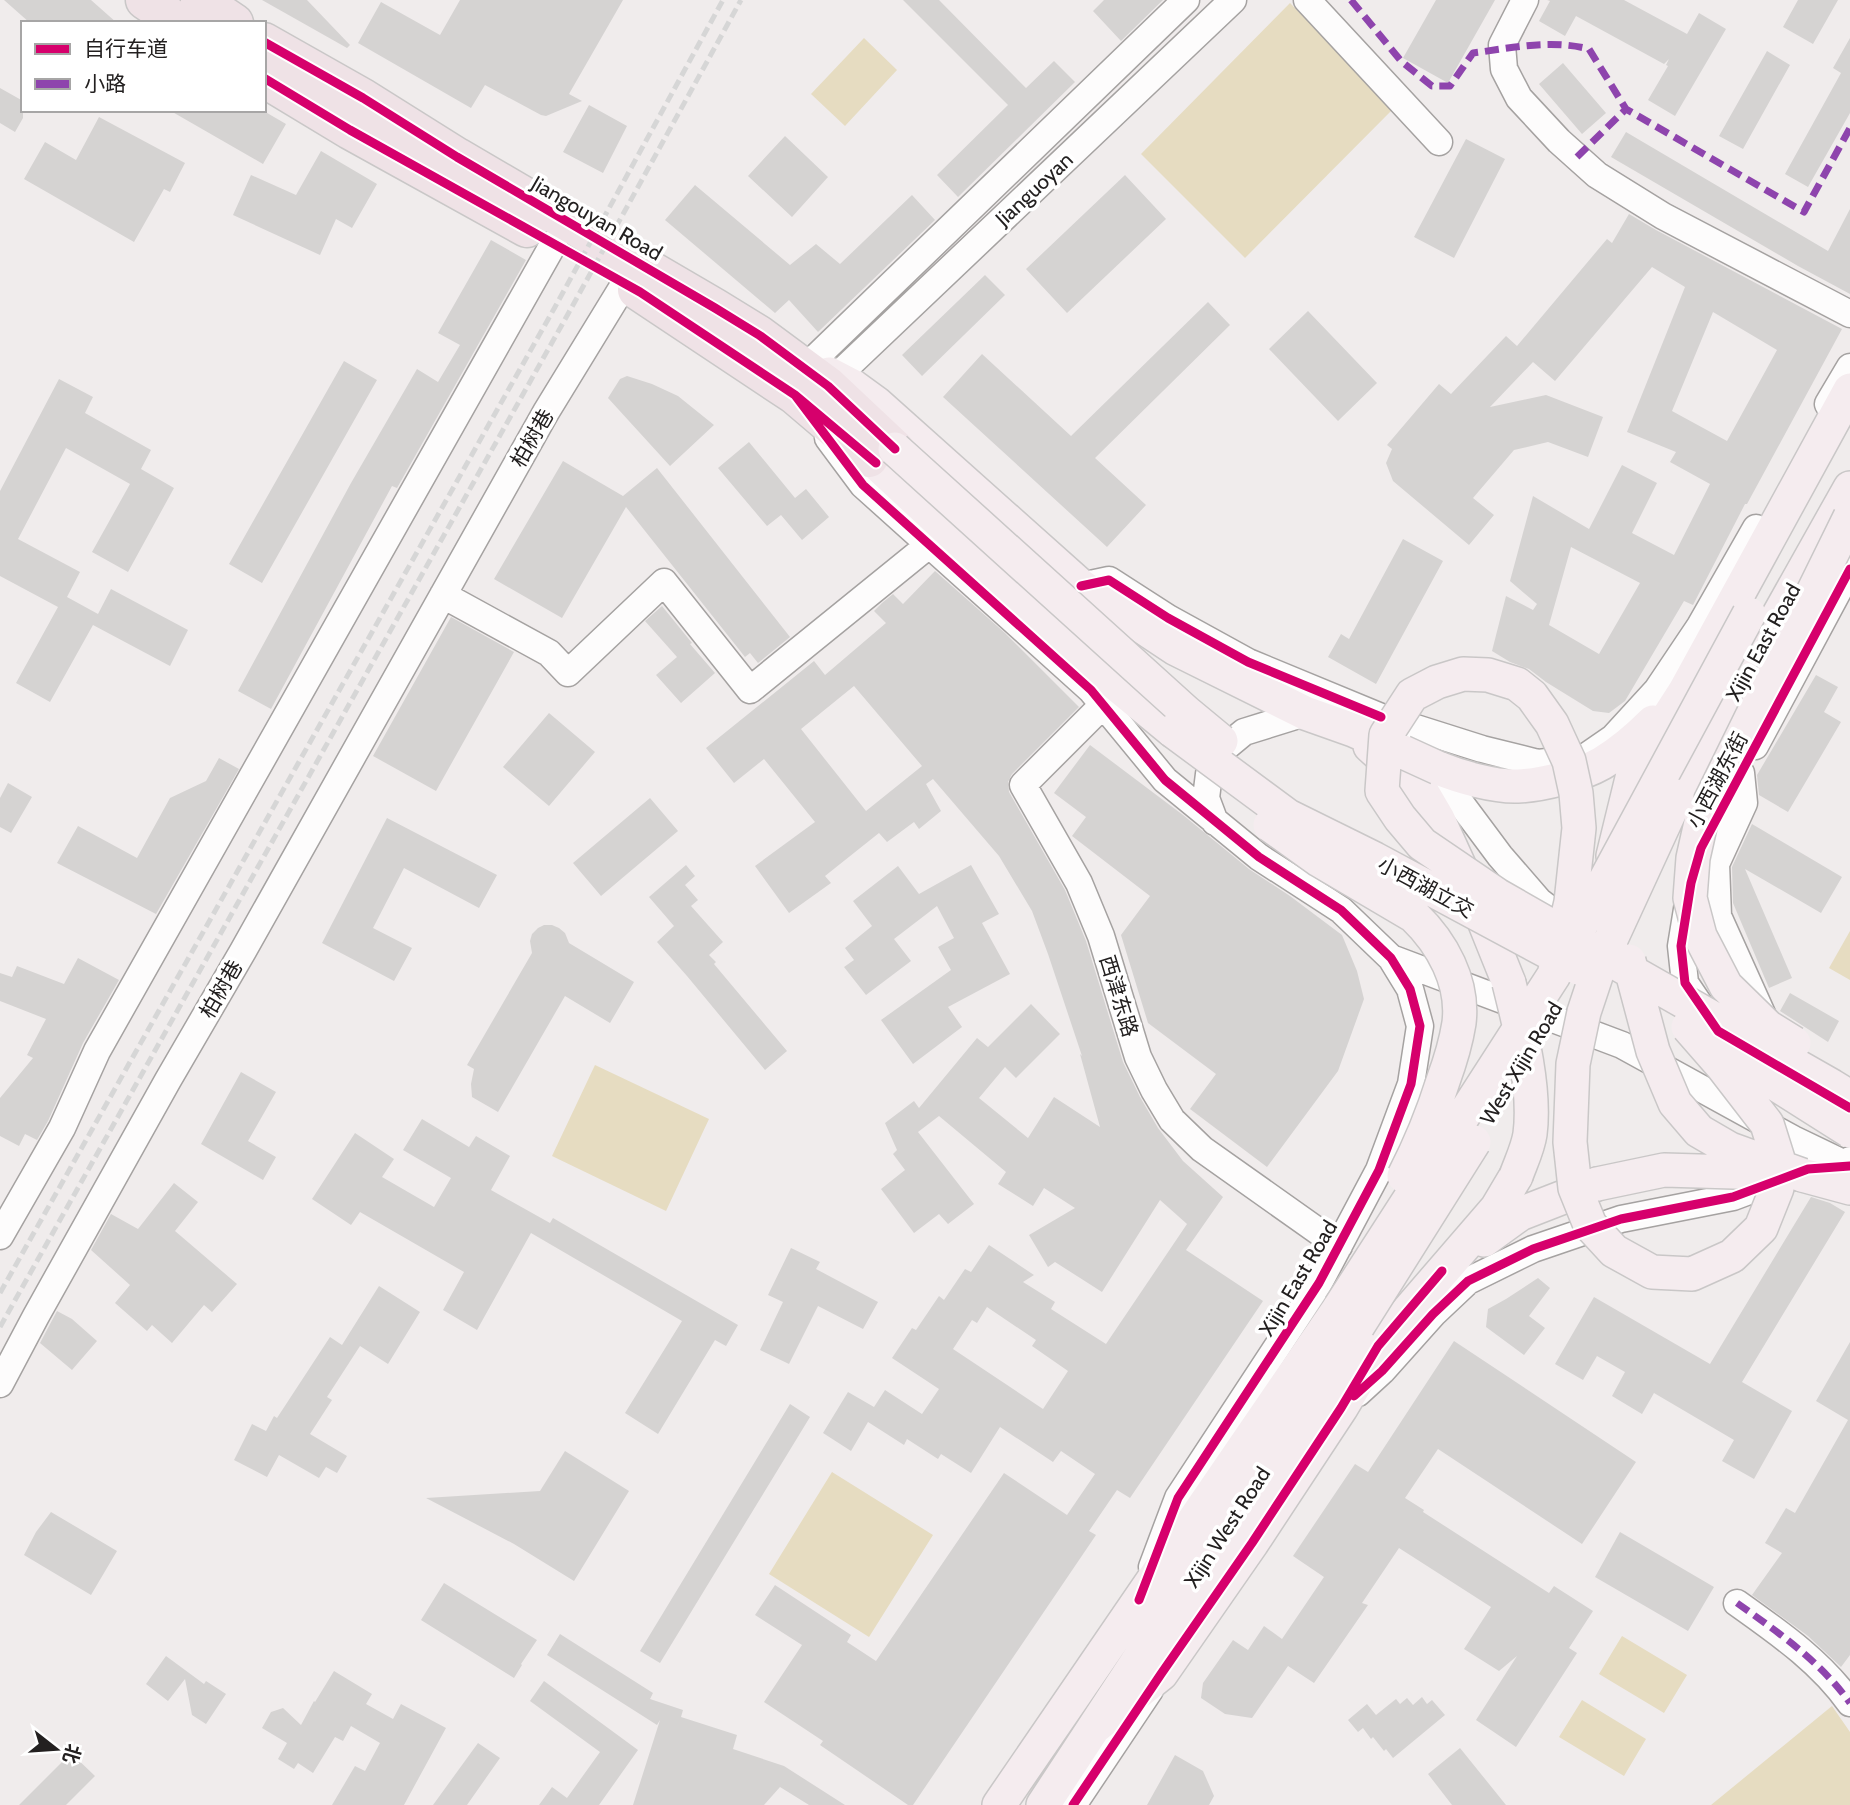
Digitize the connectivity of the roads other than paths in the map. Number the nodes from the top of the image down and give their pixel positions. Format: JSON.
{"nodes":[{"id":1,"x":145,"y":0,"type":"edge"},
{"id":2,"x":200,"y":0,"type":"edge"},
{"id":3,"x":1186,"y":0,"type":"edge"},
{"id":4,"x":1234,"y":0,"type":"edge"},
{"id":5,"x":1307,"y":0,"type":"edge"},
{"id":6,"x":1525,"y":0,"type":"edge"},
{"id":7,"x":176,"y":21,"type":"edge"},
{"id":8,"x":231,"y":21,"type":"edge"},
{"id":9,"x":266,"y":43,"type":"edge"},
{"id":10,"x":266,"y":79,"type":"edge"},
{"id":11,"x":1439,"y":142,"type":"dead end"},
{"id":12,"x":554,"y":243,"type":"junction"},
{"id":13,"x":625,"y":283,"type":"junction"},
{"id":14,"x":1850,"y":314,"type":"edge"},
{"id":15,"x":1850,"y":367,"type":"edge"},
{"id":16,"x":804,"y":371,"type":"junction"},
{"id":17,"x":1850,"y":390,"type":"edge"},
{"id":18,"x":1850,"y":436,"type":"edge"},
{"id":19,"x":886,"y":456,"type":"junction"},
{"id":20,"x":1848,"y":501,"type":"edge"},
{"id":21,"x":930,"y":544,"type":"junction"},
{"id":22,"x":1850,"y":569,"type":"edge"},
{"id":23,"x":1080,"y":586,"type":"junction"},
{"id":24,"x":443,"y":595,"type":"junction"},
{"id":25,"x":1700,"y":626,"type":"junction"},
{"id":26,"x":1685,"y":691,"type":"junction"},
{"id":27,"x":1103,"y":705,"type":"junction"},
{"id":28,"x":1305,"y":713,"type":"junction"},
{"id":29,"x":1367,"y":723,"type":"junction"},
{"id":30,"x":1173,"y":731,"type":"junction"},
{"id":31,"x":1741,"y":773,"type":"junction"},
{"id":32,"x":1677,"y":796,"type":"junction"},
{"id":33,"x":1215,"y":822,"type":"junction"},
{"id":34,"x":1497,"y":895,"type":"junction"},
{"id":35,"x":1391,"y":958,"type":"junction"},
{"id":36,"x":1554,"y":975,"type":"junction"},
{"id":37,"x":1703,"y":1029,"type":"junction"},
{"id":38,"x":1789,"y":1074,"type":"junction"},
{"id":39,"x":1850,"y":1077,"type":"edge"},
{"id":40,"x":1850,"y":1097,"type":"edge"},
{"id":41,"x":1850,"y":1108,"type":"edge"},
{"id":42,"x":1850,"y":1131,"type":"edge"},
{"id":43,"x":1793,"y":1139,"type":"junction"},
{"id":44,"x":1849,"y":1170,"type":"edge"},
{"id":45,"x":1802,"y":1175,"type":"junction"},
{"id":46,"x":1759,"y":1187,"type":"junction"},
{"id":47,"x":0,"y":1236,"type":"edge"},
{"id":48,"x":1354,"y":1244,"type":"junction"},
{"id":49,"x":1443,"y":1271,"type":"junction"},
{"id":50,"x":1349,"y":1317,"type":"junction"},
{"id":51,"x":0,"y":1384,"type":"edge"},
{"id":52,"x":1341,"y":1408,"type":"junction"},
{"id":53,"x":1245,"y":1446,"type":"junction"},
{"id":54,"x":1139,"y":1600,"type":"junction"},
{"id":55,"x":1737,"y":1603,"type":"dead end"},
{"id":56,"x":1161,"y":1674,"type":"junction"},
{"id":57,"x":1850,"y":1703,"type":"edge"},
{"id":58,"x":1095,"y":1727,"type":"junction"},
{"id":59,"x":999,"y":1805,"type":"edge"},
{"id":60,"x":1043,"y":1805,"type":"edge"},
{"id":61,"x":1073,"y":1805,"type":"edge"}],
"edges":[{"from":1,"to":7,"type":"highway"},
{"from":2,"to":8,"type":"highway"},
{"from":3,"to":16,"type":"street","name":"Jianguoyan"},
{"from":4,"to":16,"type":"street","name":"Jianguoyan"},
{"from":5,"to":11,"type":"street"},
{"from":6,"to":14,"type":"street"},
{"from":9,"to":16,"type":"highway","name":"Jiangouyan Road"},
{"from":10,"to":12,"type":"highway","name":"Jiangouyan Road"},
{"from":12,"to":13,"type":"highway","name":"Jiangouyan Road"},
{"from":12,"to":47,"type":"street"},
{"from":13,"to":16,"type":"highway","name":"Jiangouyan Road"},
{"from":13,"to":24,"type":"street","name":"柏树巷"},
{"from":15,"to":25,"type":"street"},
{"from":16,"to":19,"type":"highway","name":"Jiangouyan Road"},
{"from":16,"to":19,"type":"highway","name":"Jiangouyan Road"},
{"from":16,"to":21,"type":"street"},
{"from":16,"to":23,"type":"main road"},
{"from":17,"to":26,"type":"main road"},
{"from":18,"to":36,"type":"main road","bridge":true},
{"from":19,"to":30,"type":"main road"},
{"from":19,"to":34,"type":"main road","bridge":true},
{"from":20,"to":32,"type":"main road","name":"Xijin East Road"},
{"from":20,"to":39,"type":"main road","bridge":true},
{"from":21,"to":24,"type":"street"},
{"from":21,"to":27,"type":"street"},
{"from":22,"to":31,"type":"street","name":"小西湖东街"},
{"from":23,"to":28,"type":"main road"},
{"from":23,"to":29,"type":"street"},
{"from":24,"to":51,"type":"street","name":"柏树巷"},
{"from":25,"to":26,"type":"street"},
{"from":25,"to":29,"type":"street"},
{"from":26,"to":29,"type":"main road","bridge":true},
{"from":26,"to":45,"type":"main road","bridge":true},
{"from":27,"to":33,"type":"street"},
{"from":27,"to":48,"type":"street","name":"西津东路"},
{"from":28,"to":29,"type":"main road"},
{"from":28,"to":33,"type":"street"},
{"from":29,"to":37,"type":"street"},
{"from":29,"to":49,"type":"main road","bridge":true},
{"from":30,"to":37,"type":"main road","name":"小西湖立交","bridge":true},
{"from":30,"to":48,"type":"main road","bridge":true},
{"from":31,"to":37,"type":"street","name":"小西湖东街"},
{"from":31,"to":38,"type":"street"},
{"from":32,"to":37,"type":"main road","bridge":true},
{"from":32,"to":50,"type":"main road","name":"West Xijin Road","bridge":true},
{"from":33,"to":35,"type":"street"},
{"from":34,"to":36,"type":"main road","bridge":true},
{"from":34,"to":40,"type":"main road","name":"小西湖立交","bridge":true},
{"from":35,"to":43,"type":"street"},
{"from":35,"to":48,"type":"street","name":"Xijin East Road"},
{"from":36,"to":50,"type":"main road","bridge":true},
{"from":37,"to":38,"type":"street","name":"小西湖东街"},
{"from":37,"to":42,"type":"main road","name":"小西湖立交","bridge":true},
{"from":38,"to":41,"type":"street","name":"小西湖东街"},
{"from":38,"to":43,"type":"street"},
{"from":43,"to":44,"type":"street"},
{"from":43,"to":46,"type":"street"},
{"from":44,"to":45,"type":"main road"},
{"from":44,"to":46,"type":"street"},
{"from":45,"to":49,"type":"main road","bridge":true},
{"from":46,"to":52,"type":"street"},
{"from":48,"to":53,"type":"main road"},
{"from":48,"to":54,"type":"street","name":"Xijin East Road"},
{"from":49,"to":52,"type":"main road"},
{"from":50,"to":53,"type":"main road","name":"Xijin West Road"},
{"from":50,"to":58,"type":"main road","name":"Xijin West Road"},
{"from":52,"to":56,"type":"main road"},
{"from":53,"to":54,"type":"main road","name":"Xijin East Road"},
{"from":54,"to":59,"type":"main road","name":"Xijin East Road"},
{"from":55,"to":57,"type":"street"},
{"from":56,"to":58,"type":"main road"},
{"from":56,"to":61,"type":"street"},
{"from":58,"to":60,"type":"main road"}]}
